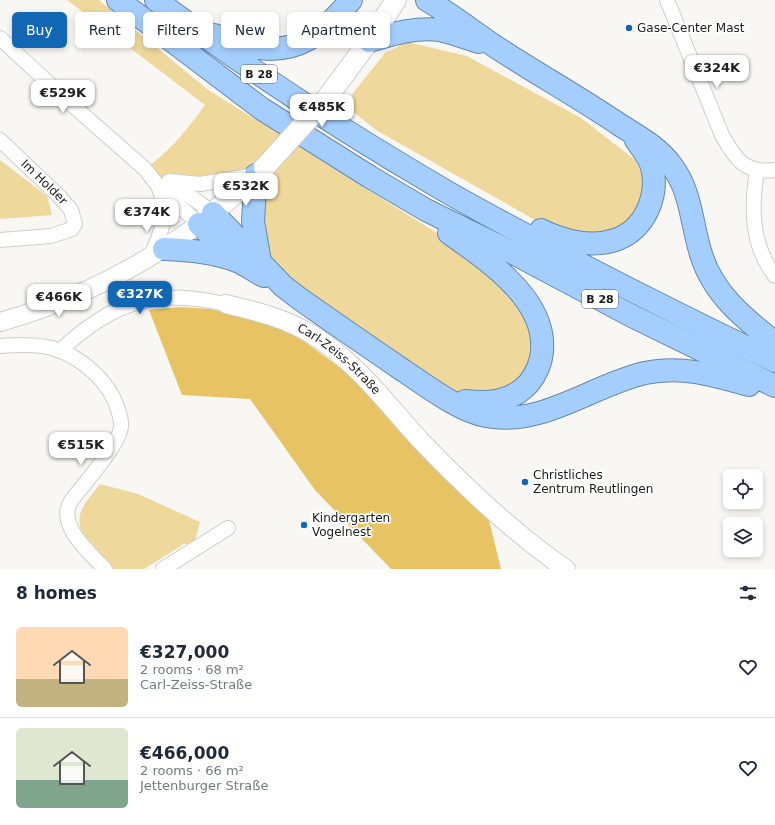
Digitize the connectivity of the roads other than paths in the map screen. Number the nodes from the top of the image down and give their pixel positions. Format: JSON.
{"nodes":[{"id":1,"x":118,"y":0,"type":"edge"},
{"id":2,"x":156,"y":0,"type":"edge"},
{"id":3,"x":351,"y":0,"type":"edge"},
{"id":4,"x":396,"y":0,"type":"edge"},
{"id":5,"x":427,"y":0,"type":"edge"},
{"id":6,"x":447,"y":0,"type":"edge"},
{"id":7,"x":667,"y":0,"type":"edge"},
{"id":8,"x":172,"y":12,"type":"edge"},
{"id":9,"x":388,"y":12,"type":"edge"},
{"id":10,"x":458,"y":20,"type":"junction"},
{"id":11,"x":213,"y":35,"type":"edge"},
{"id":12,"x":390,"y":35,"type":"edge"},
{"id":13,"x":0,"y":38,"type":"edge"},
{"id":14,"x":213,"y":42,"type":"edge"},
{"id":15,"x":364,"y":48,"type":"edge"},
{"id":16,"x":499,"y":48,"type":"junction"},
{"id":17,"x":628,"y":130,"type":"junction"},
{"id":18,"x":0,"y":140,"type":"edge"},
{"id":19,"x":757,"y":170,"type":"junction"},
{"id":20,"x":775,"y":170,"type":"edge"},
{"id":21,"x":260,"y":172,"type":"junction"},
{"id":22,"x":164,"y":184,"type":"junction"},
{"id":23,"x":474,"y":207,"type":"junction"},
{"id":24,"x":426,"y":210,"type":"junction"},
{"id":25,"x":206,"y":219,"type":"junction"},
{"id":26,"x":0,"y":240,"type":"edge"},
{"id":27,"x":157,"y":253,"type":"junction"},
{"id":28,"x":239,"y":262,"type":"junction"},
{"id":29,"x":260,"y":262,"type":"junction"},
{"id":30,"x":775,"y":276,"type":"edge"},
{"id":31,"x":283,"y":286,"type":"junction"},
{"id":32,"x":226,"y":304,"type":"joint"},
{"id":33,"x":0,"y":322,"type":"edge"},
{"id":34,"x":775,"y":343,"type":"edge"},
{"id":35,"x":0,"y":346,"type":"edge"},
{"id":36,"x":60,"y":351,"type":"junction"},
{"id":37,"x":775,"y":361,"type":"edge"},
{"id":38,"x":775,"y":386,"type":"edge"},
{"id":39,"x":775,"y":392,"type":"edge"},
{"id":40,"x":445,"y":398,"type":"junction"},
{"id":41,"x":228,"y":528,"type":"dead end"},
{"id":42,"x":106,"y":569,"type":"edge"},
{"id":43,"x":163,"y":569,"type":"edge"},
{"id":44,"x":566,"y":569,"type":"edge"}],
"edges":[{"from":1,"to":24,"type":"highway","number":"B 28"},
{"from":2,"to":8,"type":"highway","number":"B 28"},
{"from":3,"to":11,"type":"highway","number":"B 28"},
{"from":4,"to":9,"type":"main road"},
{"from":5,"to":10,"type":"highway","number":"B 28"},
{"from":6,"to":10,"type":"highway","number":"B 28"},
{"from":7,"to":19,"type":"street"},
{"from":10,"to":16,"type":"highway","number":"B 28"},
{"from":12,"to":16,"type":"highway","number":"B 28"},
{"from":13,"to":22,"type":"street"},
{"from":14,"to":23,"type":"highway","number":"B 28"},
{"from":15,"to":21,"type":"main road","bridge":true},
{"from":16,"to":17,"type":"highway","number":"B 28"},
{"from":17,"to":23,"type":"highway","number":"B 28"},
{"from":17,"to":34,"type":"highway","number":"B 28"},
{"from":18,"to":26,"type":"street","name":"Im Holder"},
{"from":19,"to":20,"type":"street"},
{"from":19,"to":30,"type":"street"},
{"from":21,"to":22,"type":"street"},
{"from":21,"to":25,"type":"main road"},
{"from":21,"to":29,"type":"highway"},
{"from":22,"to":25,"type":"street"},
{"from":22,"to":27,"type":"street"},
{"from":23,"to":37,"type":"highway","number":"B 28"},
{"from":24,"to":38,"type":"highway","number":"B 28"},
{"from":24,"to":40,"type":"highway"},
{"from":25,"to":27,"type":"street"},
{"from":25,"to":28,"type":"highway"},
{"from":25,"to":29,"type":"highway"},
{"from":27,"to":28,"type":"highway"},
{"from":27,"to":33,"type":"street"},
{"from":28,"to":31,"type":"highway"},
{"from":29,"to":31,"type":"highway"},
{"from":31,"to":40,"type":"highway"},
{"from":32,"to":36,"type":"street","name":"Carl-Zeiss-Straße"},
{"from":32,"to":44,"type":"street","name":"Carl-Zeiss-Straße"},
{"from":35,"to":36,"type":"street"},
{"from":36,"to":42,"type":"street"},
{"from":39,"to":40,"type":"highway"},
{"from":41,"to":43,"type":"street"}]}
